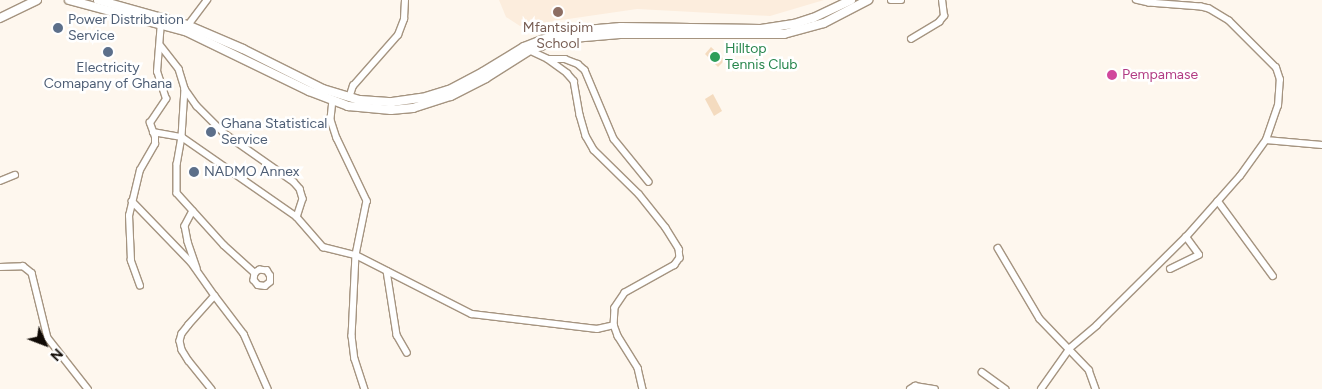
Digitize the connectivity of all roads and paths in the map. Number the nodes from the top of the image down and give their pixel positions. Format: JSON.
{"nodes":[{"id":1,"x":70,"y":0,"type":"edge"},
{"id":2,"x":98,"y":0,"type":"edge"},
{"id":3,"x":207,"y":0,"type":"edge"},
{"id":4,"x":405,"y":0,"type":"edge"},
{"id":5,"x":851,"y":0,"type":"edge"},
{"id":6,"x":868,"y":0,"type":"edge"},
{"id":7,"x":891,"y":0,"type":"edge"},
{"id":8,"x":900,"y":0,"type":"edge"},
{"id":9,"x":942,"y":0,"type":"edge"},
{"id":10,"x":1136,"y":0,"type":"edge"},
{"id":11,"x":33,"y":1,"type":"edge"},
{"id":12,"x":0,"y":18,"type":"edge"},
{"id":13,"x":161,"y":21,"type":"junction"},
{"id":14,"x":186,"y":28,"type":"junction"},
{"id":15,"x":912,"y":39,"type":"dead end"},
{"id":16,"x":161,"y":46,"type":"junction"},
{"id":17,"x":527,"y":49,"type":"junction"},
{"id":18,"x":548,"y":59,"type":"junction"},
{"id":19,"x":185,"y":89,"type":"junction"},
{"id":20,"x":349,"y":98,"type":"junction"},
{"id":21,"x":333,"y":100,"type":"junction"},
{"id":22,"x":153,"y":132,"type":"junction"},
{"id":23,"x":182,"y":137,"type":"junction"},
{"id":24,"x":1266,"y":140,"type":"junction"},
{"id":25,"x":1322,"y":145,"type":"edge"},
{"id":26,"x":14,"y":175,"type":"dead end"},
{"id":27,"x":0,"y":181,"type":"edge"},
{"id":28,"x":649,"y":182,"type":"dead end"},
{"id":29,"x":132,"y":201,"type":"junction"},
{"id":30,"x":1218,"y":201,"type":"junction"},
{"id":31,"x":193,"y":211,"type":"junction"},
{"id":32,"x":297,"y":217,"type":"junction"},
{"id":33,"x":1186,"y":237,"type":"junction"},
{"id":34,"x":998,"y":248,"type":"dead end"},
{"id":35,"x":356,"y":256,"type":"junction"},
{"id":36,"x":0,"y":267,"type":"edge"},
{"id":37,"x":197,"y":269,"type":"junction"},
{"id":38,"x":1170,"y":269,"type":"dead end"},
{"id":39,"x":387,"y":271,"type":"junction"},
{"id":40,"x":255,"y":274,"type":"dead end"},
{"id":41,"x":1273,"y":276,"type":"dead end"},
{"id":42,"x":140,"y":286,"type":"dead end"},
{"id":43,"x":215,"y":296,"type":"junction"},
{"id":44,"x":614,"y":325,"type":"junction"},
{"id":45,"x":1070,"y":348,"type":"junction"},
{"id":46,"x":407,"y":352,"type":"dead end"},
{"id":47,"x":982,"y":372,"type":"dead end"},
{"id":48,"x":88,"y":389,"type":"edge"},
{"id":49,"x":212,"y":389,"type":"edge"},
{"id":50,"x":268,"y":389,"type":"edge"},
{"id":51,"x":365,"y":389,"type":"edge"},
{"id":52,"x":643,"y":389,"type":"edge"},
{"id":53,"x":910,"y":389,"type":"edge"},
{"id":54,"x":935,"y":389,"type":"edge"},
{"id":55,"x":1005,"y":389,"type":"edge"},
{"id":56,"x":1041,"y":389,"type":"edge"},
{"id":57,"x":1096,"y":389,"type":"edge"}],
"edges":[{"from":1,"to":13,"type":"street"},
{"from":2,"to":13,"type":"street"},
{"from":3,"to":14,"type":"street"},
{"from":4,"to":20,"type":"street"},
{"from":5,"to":17,"type":"street"},
{"from":6,"to":17,"type":"street"},
{"from":7,"to":8,"type":"street"},
{"from":9,"to":15,"type":"street"},
{"from":10,"to":24,"type":"street"},
{"from":11,"to":12,"type":"street"},
{"from":13,"to":14,"type":"street"},
{"from":13,"to":16,"type":"street"},
{"from":14,"to":20,"type":"street"},
{"from":14,"to":21,"type":"street"},
{"from":16,"to":19,"type":"street"},
{"from":16,"to":22,"type":"street"},
{"from":17,"to":18,"type":"street"},
{"from":17,"to":20,"type":"street"},
{"from":17,"to":21,"type":"street"},
{"from":18,"to":28,"type":"street"},
{"from":18,"to":44,"type":"street"},
{"from":19,"to":23,"type":"street"},
{"from":19,"to":32,"type":"street"},
{"from":21,"to":35,"type":"street"},
{"from":22,"to":23,"type":"street"},
{"from":22,"to":29,"type":"street"},
{"from":23,"to":31,"type":"street"},
{"from":23,"to":32,"type":"street"},
{"from":24,"to":25,"type":"street"},
{"from":24,"to":30,"type":"street"},
{"from":26,"to":27,"type":"street"},
{"from":29,"to":37,"type":"street"},
{"from":29,"to":42,"type":"street"},
{"from":30,"to":33,"type":"street"},
{"from":30,"to":41,"type":"street"},
{"from":31,"to":37,"type":"street"},
{"from":31,"to":40,"type":"street"},
{"from":32,"to":35,"type":"street"},
{"from":33,"to":38,"type":"street"},
{"from":33,"to":45,"type":"street"},
{"from":34,"to":45,"type":"street"},
{"from":35,"to":39,"type":"street"},
{"from":35,"to":51,"type":"street"},
{"from":36,"to":48,"type":"street"},
{"from":37,"to":43,"type":"street"},
{"from":39,"to":44,"type":"street"},
{"from":39,"to":46,"type":"street"},
{"from":43,"to":49,"type":"street"},
{"from":43,"to":50,"type":"street"},
{"from":44,"to":52,"type":"street"},
{"from":45,"to":56,"type":"street"},
{"from":45,"to":57,"type":"street"},
{"from":47,"to":55,"type":"street"},
{"from":53,"to":54,"type":"street"}]}
